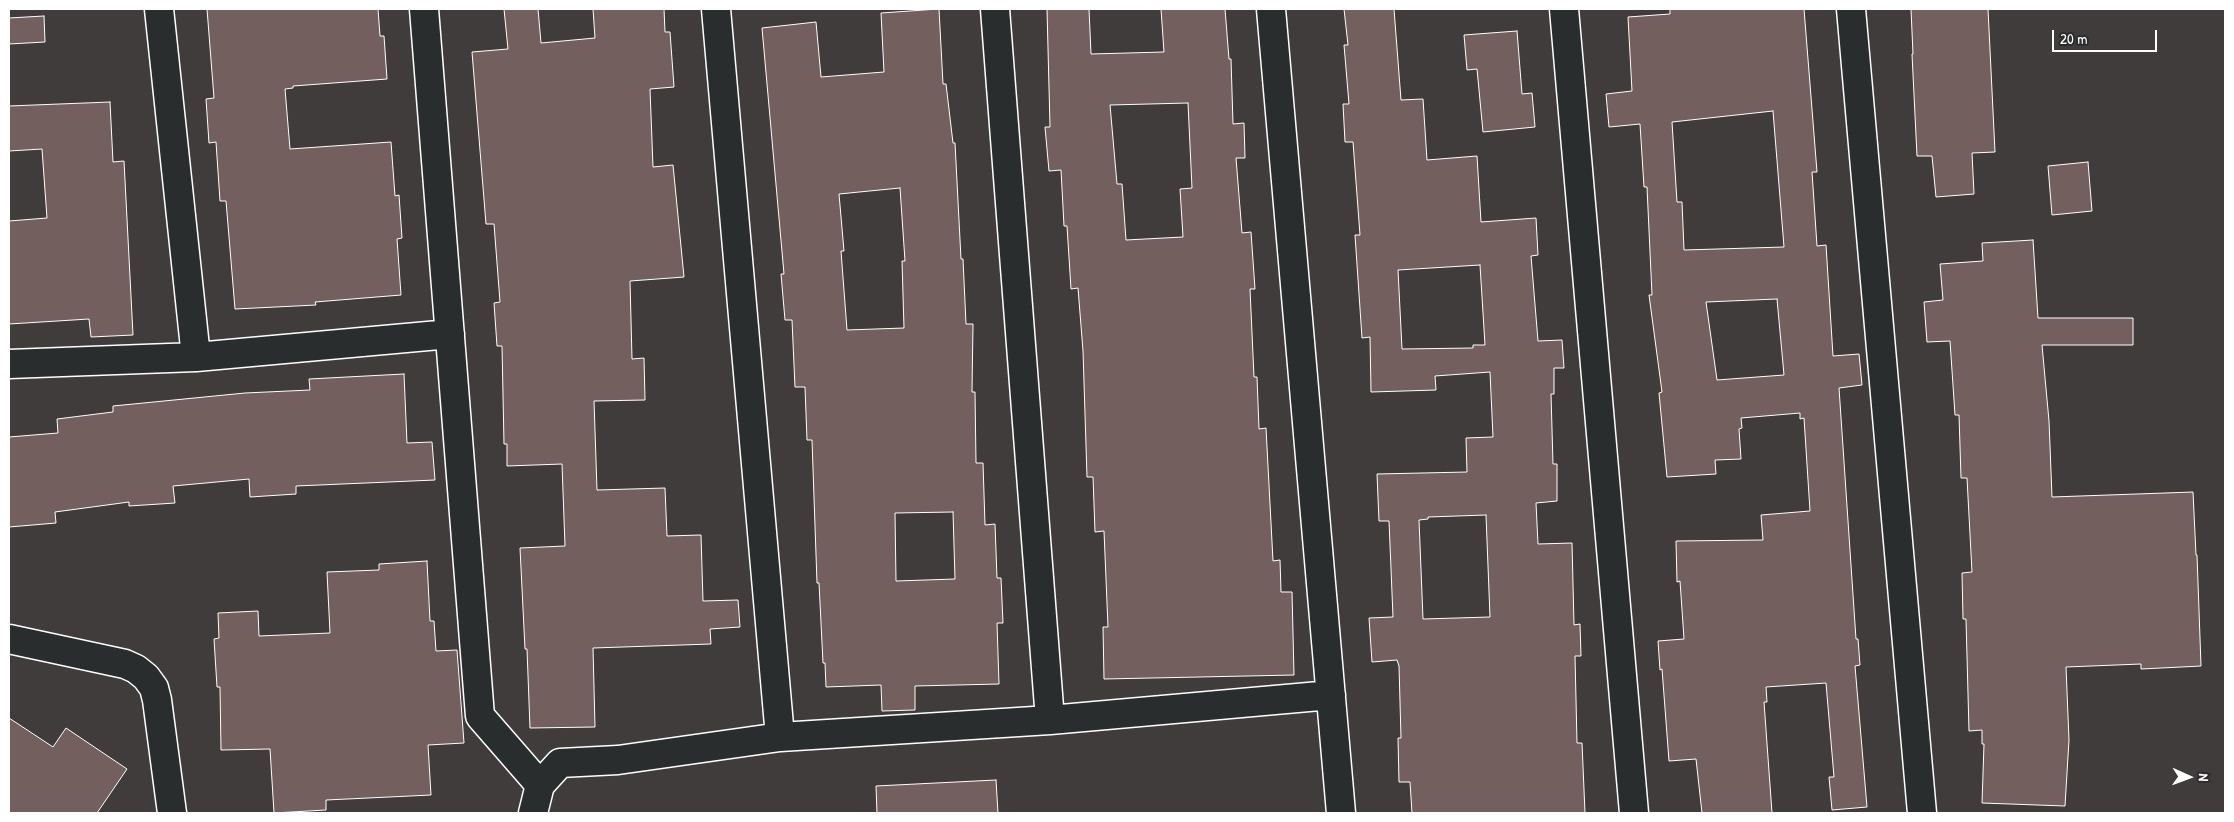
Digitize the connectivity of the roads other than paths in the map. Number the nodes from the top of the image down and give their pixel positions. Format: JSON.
{"nodes":[{"id":1,"x":159,"y":9,"type":"edge"},
{"id":2,"x":424,"y":9,"type":"edge"},
{"id":3,"x":716,"y":9,"type":"edge"},
{"id":4,"x":995,"y":9,"type":"edge"},
{"id":5,"x":1271,"y":9,"type":"edge"},
{"id":6,"x":1564,"y":9,"type":"edge"},
{"id":7,"x":1851,"y":9,"type":"edge"},
{"id":8,"x":450,"y":334,"type":"junction"},
{"id":9,"x":196,"y":356,"type":"junction"},
{"id":10,"x":9,"y":364,"type":"edge"},
{"id":11,"x":9,"y":639,"type":"edge"},
{"id":12,"x":1331,"y":695,"type":"junction"},
{"id":13,"x":1050,"y":720,"type":"junction"},
{"id":14,"x":780,"y":738,"type":"junction"},
{"id":15,"x":540,"y":785,"type":"junction"},
{"id":16,"x":172,"y":813,"type":"edge"},
{"id":17,"x":532,"y":813,"type":"edge"},
{"id":18,"x":1341,"y":813,"type":"edge"},
{"id":19,"x":1634,"y":813,"type":"edge"},
{"id":20,"x":1922,"y":813,"type":"edge"}],
"edges":[{"from":1,"to":9,"type":"street"},
{"from":2,"to":8,"type":"street"},
{"from":3,"to":14,"type":"street"},
{"from":4,"to":13,"type":"street"},
{"from":5,"to":12,"type":"street"},
{"from":6,"to":19,"type":"street"},
{"from":7,"to":20,"type":"street"},
{"from":8,"to":9,"type":"street"},
{"from":8,"to":15,"type":"street"},
{"from":9,"to":10,"type":"street"},
{"from":11,"to":16,"type":"street"},
{"from":12,"to":13,"type":"street"},
{"from":12,"to":18,"type":"street"},
{"from":13,"to":14,"type":"street"},
{"from":14,"to":15,"type":"street"},
{"from":15,"to":17,"type":"street"}]}
